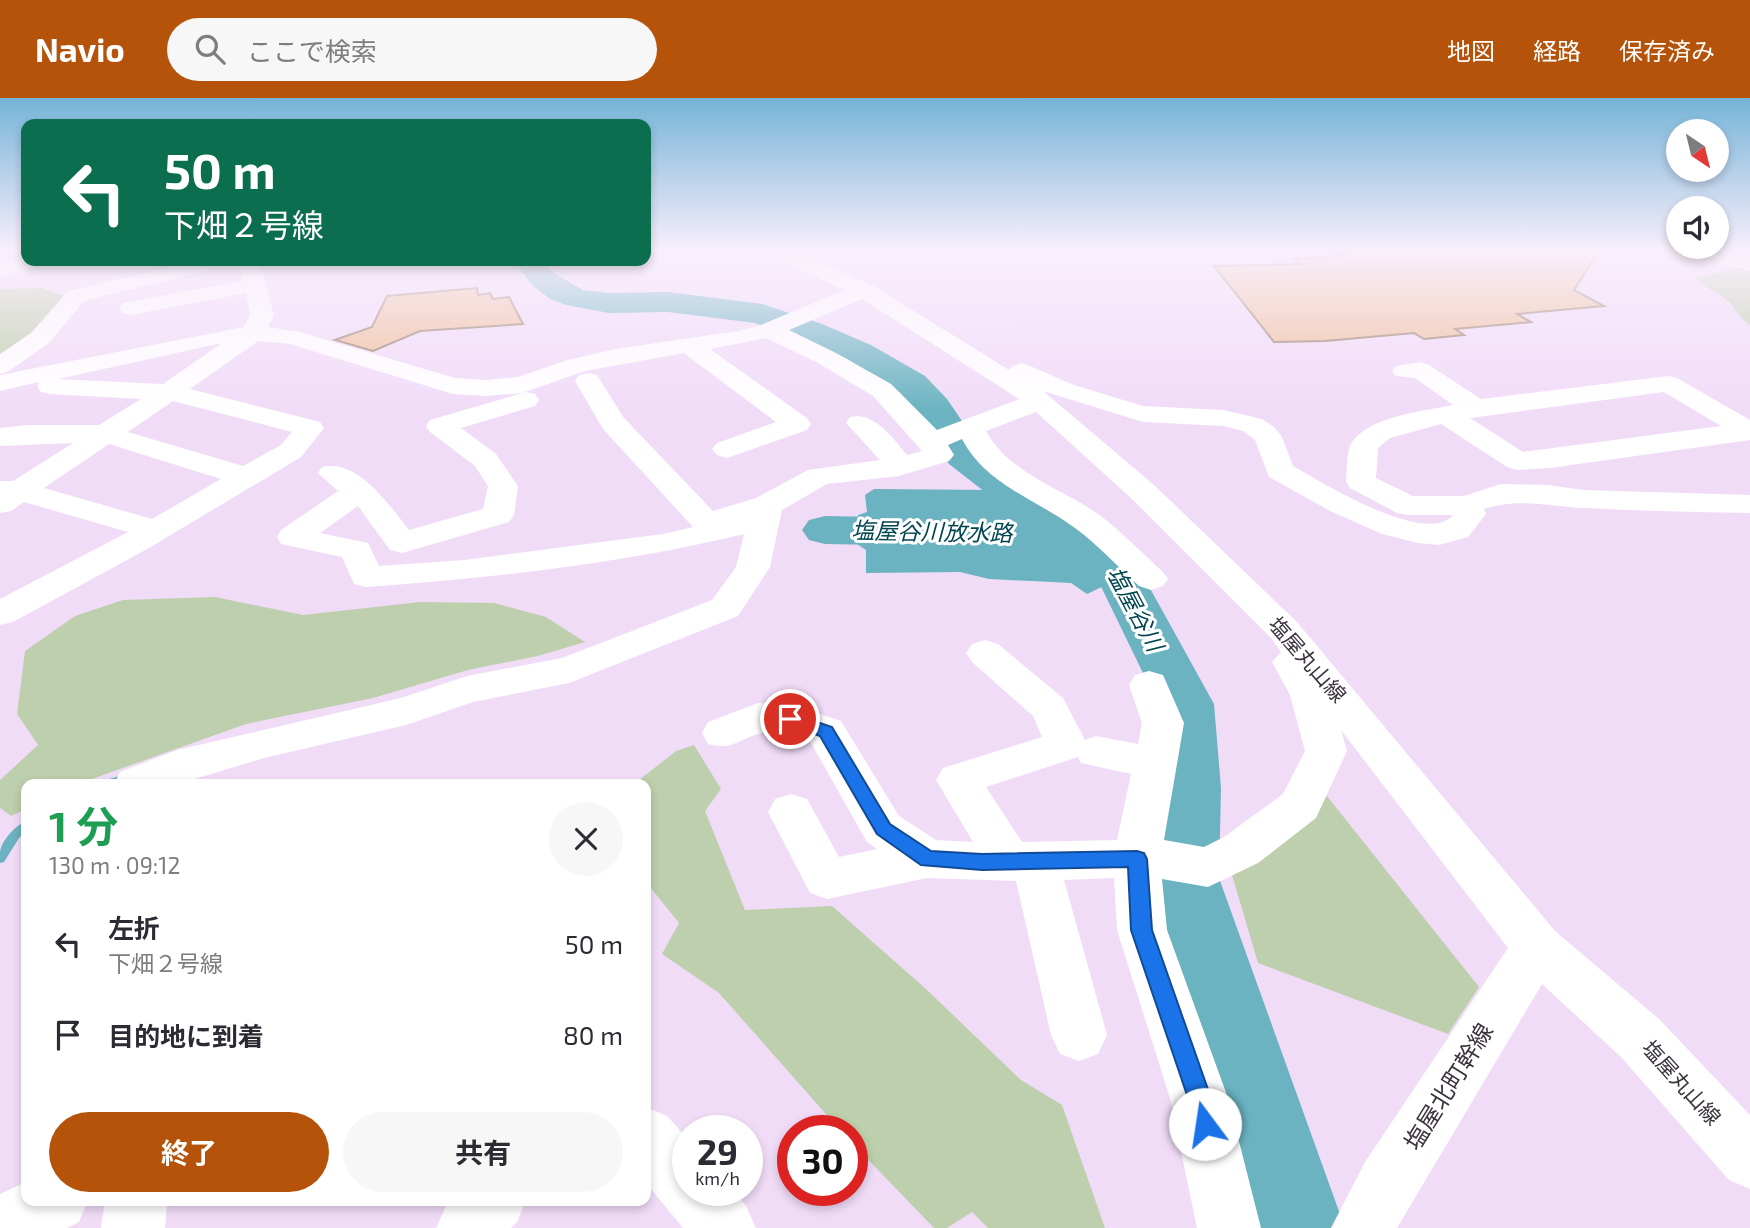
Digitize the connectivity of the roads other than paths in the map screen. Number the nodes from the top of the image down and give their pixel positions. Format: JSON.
{"nodes":[{"id":1,"x":69,"y":305,"type":"edge"},
{"id":2,"x":148,"y":305,"type":"edge"},
{"id":3,"x":260,"y":305,"type":"edge"},
{"id":4,"x":829,"y":305,"type":"edge"},
{"id":5,"x":888,"y":305,"type":"edge"},
{"id":6,"x":108,"y":312,"type":"dead end"},
{"id":7,"x":82,"y":317,"type":"dead end"},
{"id":8,"x":55,"y":322,"type":"junction"},
{"id":9,"x":769,"y":330,"type":"junction"},
{"id":10,"x":253,"y":332,"type":"junction"},
{"id":11,"x":946,"y":341,"type":"junction"},
{"id":12,"x":688,"y":345,"type":"junction"},
{"id":13,"x":0,"y":366,"type":"edge"},
{"id":14,"x":591,"y":371,"type":"junction"},
{"id":15,"x":1405,"y":371,"type":"dead end"},
{"id":16,"x":1710,"y":378,"type":"dead end"},
{"id":17,"x":0,"y":383,"type":"edge"},
{"id":18,"x":1668,"y":384,"type":"junction"},
{"id":19,"x":169,"y":392,"type":"junction"},
{"id":20,"x":1040,"y":401,"type":"junction"},
{"id":21,"x":1476,"y":408,"type":"junction"},
{"id":22,"x":1447,"y":415,"type":"junction"},
{"id":23,"x":860,"y":423,"type":"dead end"},
{"id":24,"x":1750,"y":431,"type":"edge"},
{"id":25,"x":105,"y":434,"type":"junction"},
{"id":26,"x":0,"y":438,"type":"edge"},
{"id":27,"x":947,"y":440,"type":"junction"},
{"id":28,"x":727,"y":449,"type":"dead end"},
{"id":29,"x":246,"y":477,"type":"junction"},
{"id":30,"x":6,"y":495,"type":"edge"},
{"id":31,"x":1700,"y":502,"type":"junction"},
{"id":32,"x":1750,"y":504,"type":"edge"},
{"id":33,"x":1467,"y":505,"type":"junction"},
{"id":34,"x":766,"y":513,"type":"junction"},
{"id":35,"x":156,"y":530,"type":"junction"},
{"id":36,"x":1750,"y":534,"type":"edge"},
{"id":37,"x":1151,"y":579,"type":"dead end"},
{"id":38,"x":0,"y":583,"type":"edge"},
{"id":39,"x":36,"y":595,"type":"junction"},
{"id":40,"x":0,"y":614,"type":"edge"},
{"id":41,"x":1284,"y":630,"type":"junction"},
{"id":42,"x":985,"y":653,"type":"dead end"},
{"id":43,"x":1149,"y":685,"type":"dead end"},
{"id":44,"x":723,"y":733,"type":"dead end"},
{"id":45,"x":1096,"y":752,"type":"dead end"},
{"id":46,"x":1155,"y":763,"type":"junction"},
{"id":47,"x":147,"y":779,"type":"edge"},
{"id":48,"x":791,"y":812,"type":"dead end"},
{"id":49,"x":1146,"y":858,"type":"junction"},
{"id":50,"x":928,"y":859,"type":"junction"},
{"id":51,"x":1022,"y":862,"type":"junction"},
{"id":52,"x":1537,"y":947,"type":"junction"},
{"id":53,"x":1079,"y":1034,"type":"dead end"},
{"id":54,"x":651,"y":1144,"type":"edge"},
{"id":55,"x":1750,"y":1159,"type":"edge"},
{"id":56,"x":672,"y":1168,"type":"edge"},
{"id":57,"x":44,"y":1206,"type":"edge"},
{"id":58,"x":135,"y":1206,"type":"edge"},
{"id":59,"x":489,"y":1206,"type":"edge"},
{"id":60,"x":705,"y":1206,"type":"edge"},
{"id":61,"x":0,"y":1227,"type":"edge"},
{"id":62,"x":133,"y":1228,"type":"edge"},
{"id":63,"x":468,"y":1228,"type":"edge"},
{"id":64,"x":724,"y":1228,"type":"edge"},
{"id":65,"x":1229,"y":1228,"type":"edge"},
{"id":66,"x":1363,"y":1228,"type":"edge"}],
"edges":[{"from":1,"to":8,"type":"street"},
{"from":2,"to":6,"type":"street"},
{"from":3,"to":10,"type":"street"},
{"from":4,"to":9,"type":"street"},
{"from":5,"to":11,"type":"street","name":"塩屋丸山線"},
{"from":7,"to":8,"type":"street"},
{"from":8,"to":13,"type":"street"},
{"from":9,"to":12,"type":"street"},
{"from":9,"to":27,"type":"street"},
{"from":10,"to":14,"type":"street"},
{"from":10,"to":17,"type":"street"},
{"from":10,"to":19,"type":"street"},
{"from":11,"to":20,"type":"street","name":"塩屋丸山線"},
{"from":11,"to":33,"type":"street"},
{"from":12,"to":14,"type":"street"},
{"from":12,"to":28,"type":"street"},
{"from":14,"to":34,"type":"street"},
{"from":14,"to":34,"type":"street"},
{"from":15,"to":21,"type":"street"},
{"from":16,"to":18,"type":"street"},
{"from":17,"to":19,"type":"street"},
{"from":18,"to":21,"type":"street"},
{"from":18,"to":24,"type":"street"},
{"from":19,"to":25,"type":"street"},
{"from":19,"to":29,"type":"street"},
{"from":20,"to":27,"type":"street"},
{"from":20,"to":41,"type":"street","name":"塩屋丸山線"},
{"from":21,"to":22,"type":"street"},
{"from":22,"to":24,"type":"street"},
{"from":22,"to":33,"type":"street"},
{"from":23,"to":27,"type":"street"},
{"from":25,"to":26,"type":"street"},
{"from":25,"to":29,"type":"street"},
{"from":25,"to":30,"type":"street"},
{"from":27,"to":34,"type":"street"},
{"from":27,"to":37,"type":"street"},
{"from":29,"to":35,"type":"street"},
{"from":30,"to":35,"type":"street"},
{"from":31,"to":32,"type":"street"},
{"from":31,"to":33,"type":"street"},
{"from":31,"to":36,"type":"street"},
{"from":34,"to":47,"type":"street"},
{"from":35,"to":39,"type":"street"},
{"from":38,"to":39,"type":"street"},
{"from":39,"to":40,"type":"street"},
{"from":41,"to":49,"type":"street"},
{"from":41,"to":52,"type":"street","name":"塩屋丸山線"},
{"from":42,"to":51,"type":"street"},
{"from":43,"to":46,"type":"street"},
{"from":44,"to":50,"type":"street"},
{"from":45,"to":46,"type":"street"},
{"from":46,"to":49,"type":"street"},
{"from":48,"to":50,"type":"street"},
{"from":49,"to":51,"type":"street"},
{"from":49,"to":65,"type":"street"},
{"from":50,"to":51,"type":"street"},
{"from":51,"to":53,"type":"street"},
{"from":52,"to":55,"type":"street","name":"塩屋丸山線"},
{"from":52,"to":66,"type":"street","name":"塩屋北町幹線"},
{"from":54,"to":56,"type":"street"},
{"from":57,"to":61,"type":"street"},
{"from":58,"to":62,"type":"street"},
{"from":59,"to":63,"type":"street"},
{"from":60,"to":64,"type":"street"}]}
